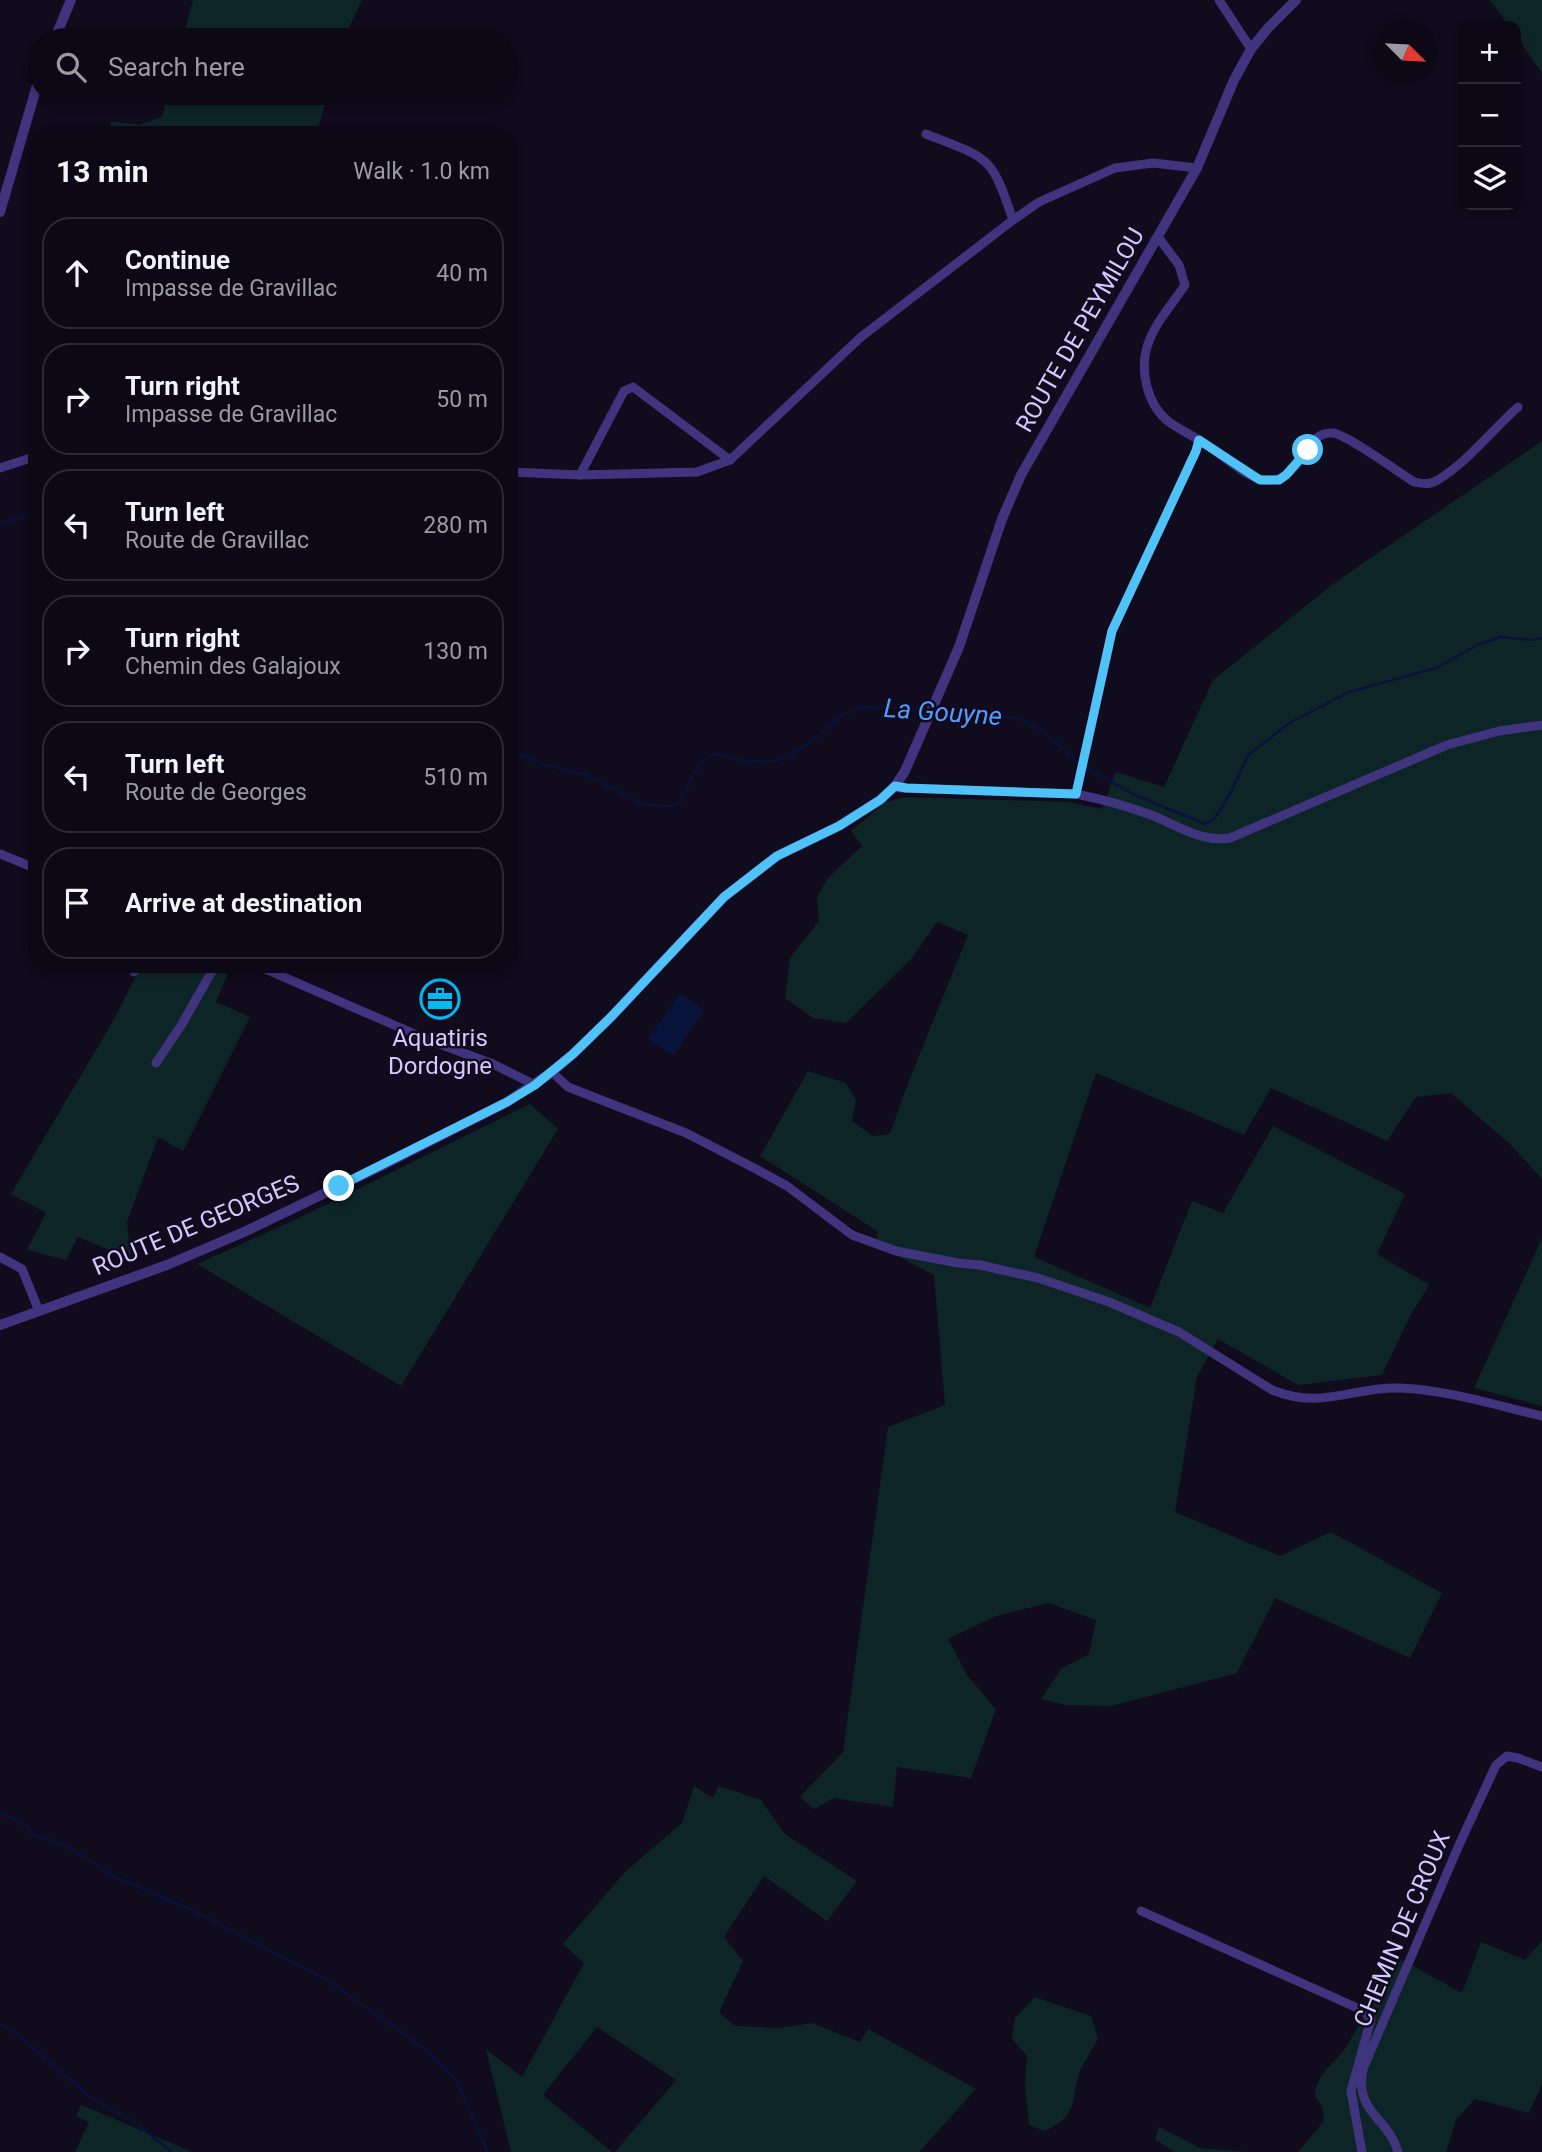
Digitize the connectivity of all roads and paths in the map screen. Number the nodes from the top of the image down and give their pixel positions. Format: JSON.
{"nodes":[{"id":1,"x":71,"y":0,"type":"edge"},
{"id":2,"x":1219,"y":0,"type":"edge"},
{"id":3,"x":1296,"y":0,"type":"edge"},
{"id":4,"x":59,"y":28,"type":"edge"},
{"id":5,"x":1251,"y":49,"type":"junction"},
{"id":6,"x":31,"y":105,"type":"edge"},
{"id":7,"x":926,"y":134,"type":"dead end"},
{"id":8,"x":1198,"y":168,"type":"junction"},
{"id":9,"x":0,"y":212,"type":"edge"},
{"id":10,"x":1013,"y":220,"type":"junction"},
{"id":11,"x":1158,"y":237,"type":"junction"},
{"id":12,"x":1518,"y":407,"type":"dead end"},
{"id":13,"x":1199,"y":440,"type":"junction"},
{"id":14,"x":28,"y":459,"type":"edge"},
{"id":15,"x":730,"y":460,"type":"junction"},
{"id":16,"x":0,"y":468,"type":"edge"},
{"id":17,"x":518,"y":472,"type":"edge"},
{"id":18,"x":580,"y":475,"type":"junction"},
{"id":19,"x":936,"y":700,"type":"joint"},
{"id":20,"x":1542,"y":726,"type":"edge"},
{"id":21,"x":895,"y":786,"type":"junction"},
{"id":22,"x":1076,"y":794,"type":"junction"},
{"id":23,"x":0,"y":854,"type":"edge"},
{"id":24,"x":28,"y":865,"type":"edge"},
{"id":25,"x":210,"y":973,"type":"edge"},
{"id":26,"x":275,"y":973,"type":"edge"},
{"id":27,"x":156,"y":1063,"type":"dead end"},
{"id":28,"x":552,"y":1072,"type":"junction"},
{"id":29,"x":535,"y":1085,"type":"junction"},
{"id":30,"x":0,"y":1257,"type":"edge"},
{"id":31,"x":39,"y":1311,"type":"junction"},
{"id":32,"x":0,"y":1325,"type":"edge"},
{"id":33,"x":1542,"y":1416,"type":"edge"},
{"id":34,"x":1542,"y":1768,"type":"edge"},
{"id":35,"x":1141,"y":1911,"type":"dead end"},
{"id":36,"x":1362,"y":2152,"type":"edge"},
{"id":37,"x":1398,"y":2152,"type":"edge"}],
"edges":[{"from":1,"to":4,"type":"street"},
{"from":2,"to":5,"type":"street"},
{"from":3,"to":5,"type":"street","name":"ROUTE DE PEYMILOU"},
{"from":5,"to":8,"type":"street","name":"ROUTE DE PEYMILOU"},
{"from":6,"to":9,"type":"street"},
{"from":7,"to":10,"type":"street"},
{"from":8,"to":10,"type":"street"},
{"from":8,"to":11,"type":"street","name":"ROUTE DE PEYMILOU"},
{"from":10,"to":15,"type":"street"},
{"from":11,"to":13,"type":"street"},
{"from":11,"to":19,"type":"street","name":"ROUTE DE PEYMILOU"},
{"from":12,"to":13,"type":"street"},
{"from":13,"to":22,"type":"street"},
{"from":14,"to":16,"type":"street"},
{"from":15,"to":18,"type":"street"},
{"from":15,"to":18,"type":"street"},
{"from":17,"to":18,"type":"street"},
{"from":19,"to":21,"type":"street","name":"ROUTE DE GEORGES"},
{"from":20,"to":22,"type":"street"},
{"from":21,"to":22,"type":"street"},
{"from":21,"to":28,"type":"street","name":"ROUTE DE GEORGES"},
{"from":23,"to":24,"type":"street"},
{"from":25,"to":27,"type":"street"},
{"from":26,"to":29,"type":"street"},
{"from":28,"to":29,"type":"street","name":"ROUTE DE GEORGES"},
{"from":28,"to":33,"type":"street"},
{"from":29,"to":31,"type":"street","name":"ROUTE DE GEORGES"},
{"from":30,"to":31,"type":"street"},
{"from":31,"to":32,"type":"street","name":"ROUTE DE GEORGES"},
{"from":34,"to":37,"type":"street","name":"CHEMIN DE CROUX"},
{"from":35,"to":36,"type":"street"}]}
